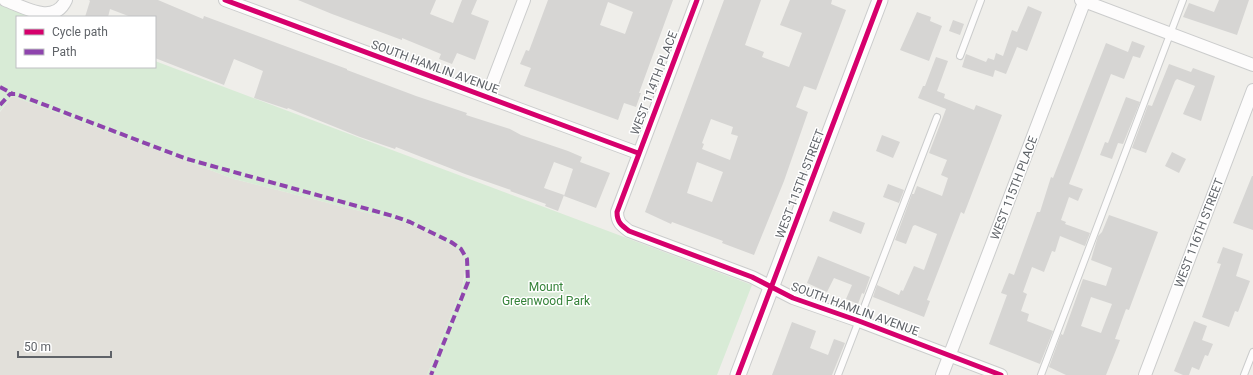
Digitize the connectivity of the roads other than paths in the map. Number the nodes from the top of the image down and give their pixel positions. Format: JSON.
{"nodes":[{"id":1,"x":5,"y":0,"type":"edge"},
{"id":2,"x":66,"y":0,"type":"edge"},
{"id":3,"x":225,"y":0,"type":"edge"},
{"id":4,"x":524,"y":0,"type":"edge"},
{"id":5,"x":697,"y":0,"type":"edge"},
{"id":6,"x":880,"y":0,"type":"edge"},
{"id":7,"x":981,"y":0,"type":"edge"},
{"id":8,"x":1083,"y":0,"type":"edge"},
{"id":9,"x":1183,"y":0,"type":"edge"},
{"id":10,"x":1170,"y":34,"type":"junction"},
{"id":11,"x":960,"y":56,"type":"dead end"},
{"id":12,"x":1253,"y":65,"type":"edge"},
{"id":13,"x":1253,"y":90,"type":"edge"},
{"id":14,"x":487,"y":97,"type":"junction"},
{"id":15,"x":937,"y":117,"type":"dead end"},
{"id":16,"x":638,"y":154,"type":"junction"},
{"id":17,"x":617,"y":220,"type":"joint"},
{"id":18,"x":771,"y":287,"type":"junction"},
{"id":19,"x":859,"y":321,"type":"junction"},
{"id":20,"x":1253,"y":352,"type":"edge"},
{"id":21,"x":950,"y":355,"type":"junction"},
{"id":22,"x":738,"y":375,"type":"edge"},
{"id":23,"x":838,"y":375,"type":"edge"},
{"id":24,"x":942,"y":375,"type":"edge"},
{"id":25,"x":1001,"y":375,"type":"edge"},
{"id":26,"x":1041,"y":375,"type":"edge"},
{"id":27,"x":1145,"y":375,"type":"edge"},
{"id":28,"x":1244,"y":375,"type":"edge"}],
"edges":[{"from":1,"to":2,"type":"street"},
{"from":3,"to":14,"type":"street","name":"SOUTH HAMLIN AVENUE"},
{"from":4,"to":14,"type":"street"},
{"from":5,"to":16,"type":"street","name":"WEST 114TH PLACE"},
{"from":6,"to":18,"type":"street","name":"WEST 115TH STREET"},
{"from":7,"to":11,"type":"lane"},
{"from":8,"to":10,"type":"street"},
{"from":8,"to":21,"type":"street","name":"WEST 115TH PLACE"},
{"from":9,"to":10,"type":"lane"},
{"from":10,"to":12,"type":"street"},
{"from":10,"to":26,"type":"lane"},
{"from":13,"to":27,"type":"street","name":"WEST 116TH STREET"},
{"from":14,"to":16,"type":"street","name":"SOUTH HAMLIN AVENUE"},
{"from":15,"to":19,"type":"lane"},
{"from":16,"to":17,"type":"street","name":"WEST 114TH PLACE"},
{"from":17,"to":18,"type":"street","name":"SOUTH HAMLIN AVENUE"},
{"from":18,"to":19,"type":"street","name":"SOUTH HAMLIN AVENUE"},
{"from":18,"to":22,"type":"street","name":"WEST 115TH STREET"},
{"from":19,"to":21,"type":"street","name":"SOUTH HAMLIN AVENUE"},
{"from":19,"to":23,"type":"lane"},
{"from":20,"to":28,"type":"lane"},
{"from":21,"to":24,"type":"street","name":"WEST 115TH PLACE"},
{"from":21,"to":25,"type":"street","name":"SOUTH HAMLIN AVENUE"}]}
